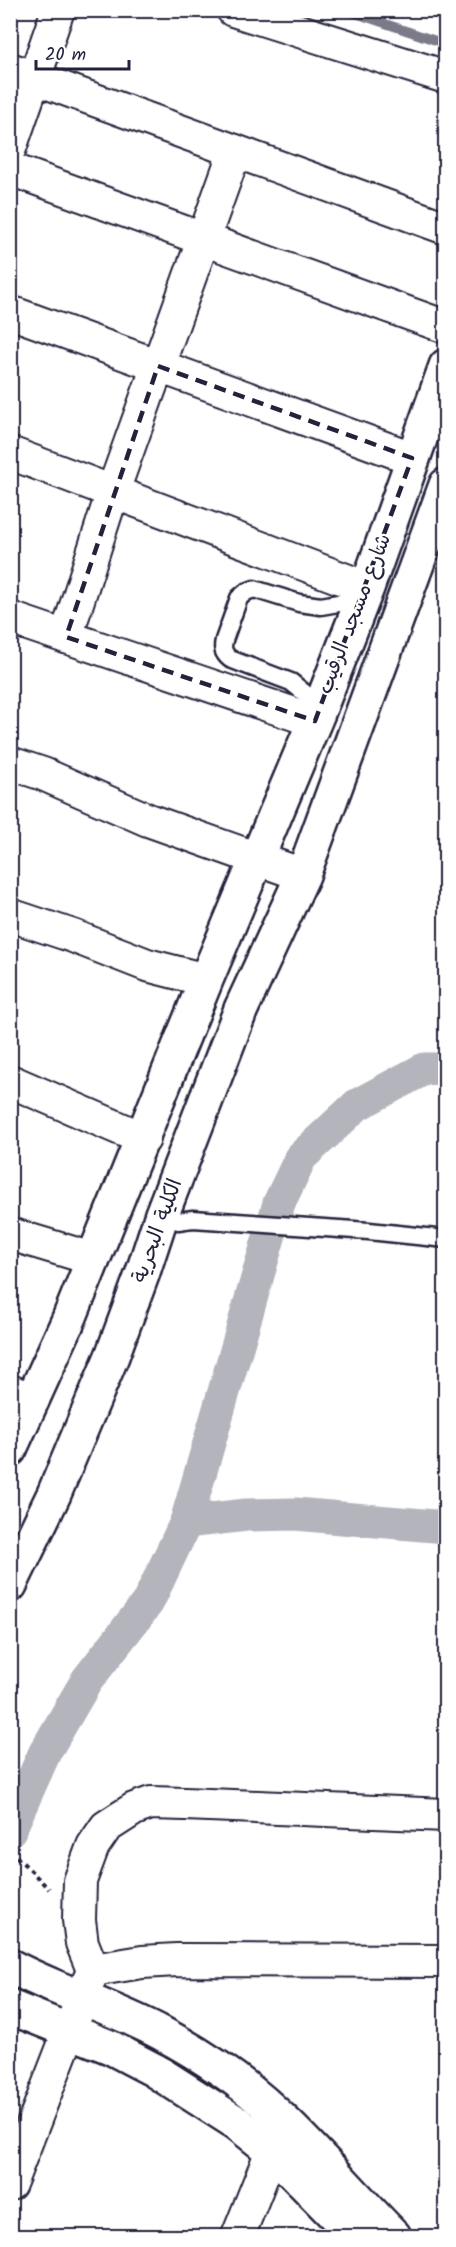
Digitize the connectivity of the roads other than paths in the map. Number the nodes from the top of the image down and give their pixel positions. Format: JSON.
{"nodes":[{"id":1,"x":58,"y":10,"type":"edge"},
{"id":2,"x":233,"y":10,"type":"edge"},
{"id":3,"x":23,"y":73,"type":"edge"},
{"id":4,"x":446,"y":77,"type":"edge"},
{"id":5,"x":10,"y":148,"type":"edge"},
{"id":6,"x":235,"y":151,"type":"junction"},
{"id":7,"x":10,"y":168,"type":"edge"},
{"id":8,"x":446,"y":228,"type":"edge"},
{"id":9,"x":204,"y":239,"type":"junction"},
{"id":10,"x":10,"y":312,"type":"edge"},
{"id":11,"x":446,"y":327,"type":"edge"},
{"id":12,"x":158,"y":366,"type":"junction"},
{"id":13,"x":446,"y":366,"type":"edge"},
{"id":14,"x":10,"y":453,"type":"edge"},
{"id":15,"x":412,"y":458,"type":"junction"},
{"id":16,"x":446,"y":485,"type":"edge"},
{"id":17,"x":113,"y":491,"type":"junction"},
{"id":18,"x":366,"y":590,"type":"junction"},
{"id":19,"x":10,"y":618,"type":"edge"},
{"id":20,"x":66,"y":637,"type":"junction"},
{"id":21,"x":316,"y":717,"type":"junction"},
{"id":22,"x":10,"y":763,"type":"edge"},
{"id":23,"x":257,"y":859,"type":"junction"},
{"id":24,"x":303,"y":875,"type":"junction"},
{"id":25,"x":10,"y":915,"type":"edge"},
{"id":26,"x":206,"y":980,"type":"junction"},
{"id":27,"x":10,"y":1081,"type":"edge"},
{"id":28,"x":144,"y":1139,"type":"junction"},
{"id":29,"x":178,"y":1216,"type":"junction"},
{"id":30,"x":10,"y":1234,"type":"edge"},
{"id":31,"x":446,"y":1239,"type":"edge"},
{"id":32,"x":93,"y":1259,"type":"junction"},
{"id":33,"x":22,"y":1395,"type":"edge"},
{"id":34,"x":10,"y":1449,"type":"edge"},
{"id":35,"x":10,"y":1585,"type":"edge"},
{"id":36,"x":446,"y":1815,"type":"edge"},
{"id":37,"x":446,"y":1962,"type":"edge"},
{"id":38,"x":20,"y":1971,"type":"edge"},
{"id":39,"x":88,"y":1984,"type":"junction"},
{"id":40,"x":15,"y":2010,"type":"edge"},
{"id":41,"x":70,"y":2033,"type":"junction"},
{"id":42,"x":272,"y":2151,"type":"junction"},
{"id":43,"x":10,"y":2184,"type":"edge"},
{"id":44,"x":238,"y":2236,"type":"edge"},
{"id":45,"x":355,"y":2236,"type":"edge"},
{"id":46,"x":394,"y":2236,"type":"edge"}],
"edges":[{"from":1,"to":3,"type":"street"},
{"from":2,"to":4,"type":"street"},
{"from":3,"to":5,"type":"street"},
{"from":3,"to":6,"type":"street"},
{"from":6,"to":8,"type":"street"},
{"from":6,"to":9,"type":"street"},
{"from":7,"to":9,"type":"street"},
{"from":9,"to":11,"type":"street"},
{"from":9,"to":12,"type":"street"},
{"from":10,"to":12,"type":"street"},
{"from":12,"to":15,"type":"street"},
{"from":12,"to":17,"type":"street"},
{"from":13,"to":15,"type":"main road","name":"شارع مسجد الرقيب"},
{"from":14,"to":17,"type":"street"},
{"from":15,"to":18,"type":"main road","name":"شارع مسجد الرقيب"},
{"from":16,"to":24,"type":"main road","name":"شارع مسجد الرقيب"},
{"from":17,"to":18,"type":"street"},
{"from":17,"to":20,"type":"street"},
{"from":18,"to":21,"type":"main road","name":"شارع مسجد الرقيب"},
{"from":18,"to":21,"type":"lane"},
{"from":19,"to":20,"type":"street"},
{"from":20,"to":21,"type":"street"},
{"from":21,"to":23,"type":"main road","name":"شارع مسجد الرقيب"},
{"from":22,"to":23,"type":"street"},
{"from":23,"to":24,"type":"street"},
{"from":23,"to":26,"type":"main road"},
{"from":24,"to":29,"type":"main road","name":"الكلية البحرية"},
{"from":25,"to":26,"type":"street"},
{"from":26,"to":28,"type":"main road"},
{"from":27,"to":28,"type":"street"},
{"from":28,"to":32,"type":"main road"},
{"from":29,"to":31,"type":"lane"},
{"from":29,"to":35,"type":"main road","name":"الكلية البحرية"},
{"from":30,"to":32,"type":"street"},
{"from":32,"to":33,"type":"main road"},
{"from":33,"to":34,"type":"main road"},
{"from":36,"to":39,"type":"street"},
{"from":37,"to":39,"type":"street"},
{"from":38,"to":39,"type":"main road"},
{"from":39,"to":41,"type":"street"},
{"from":39,"to":46,"type":"main road"},
{"from":40,"to":41,"type":"main road"},
{"from":41,"to":42,"type":"main road"},
{"from":41,"to":43,"type":"street"},
{"from":42,"to":44,"type":"street"},
{"from":42,"to":45,"type":"main road"}]}
